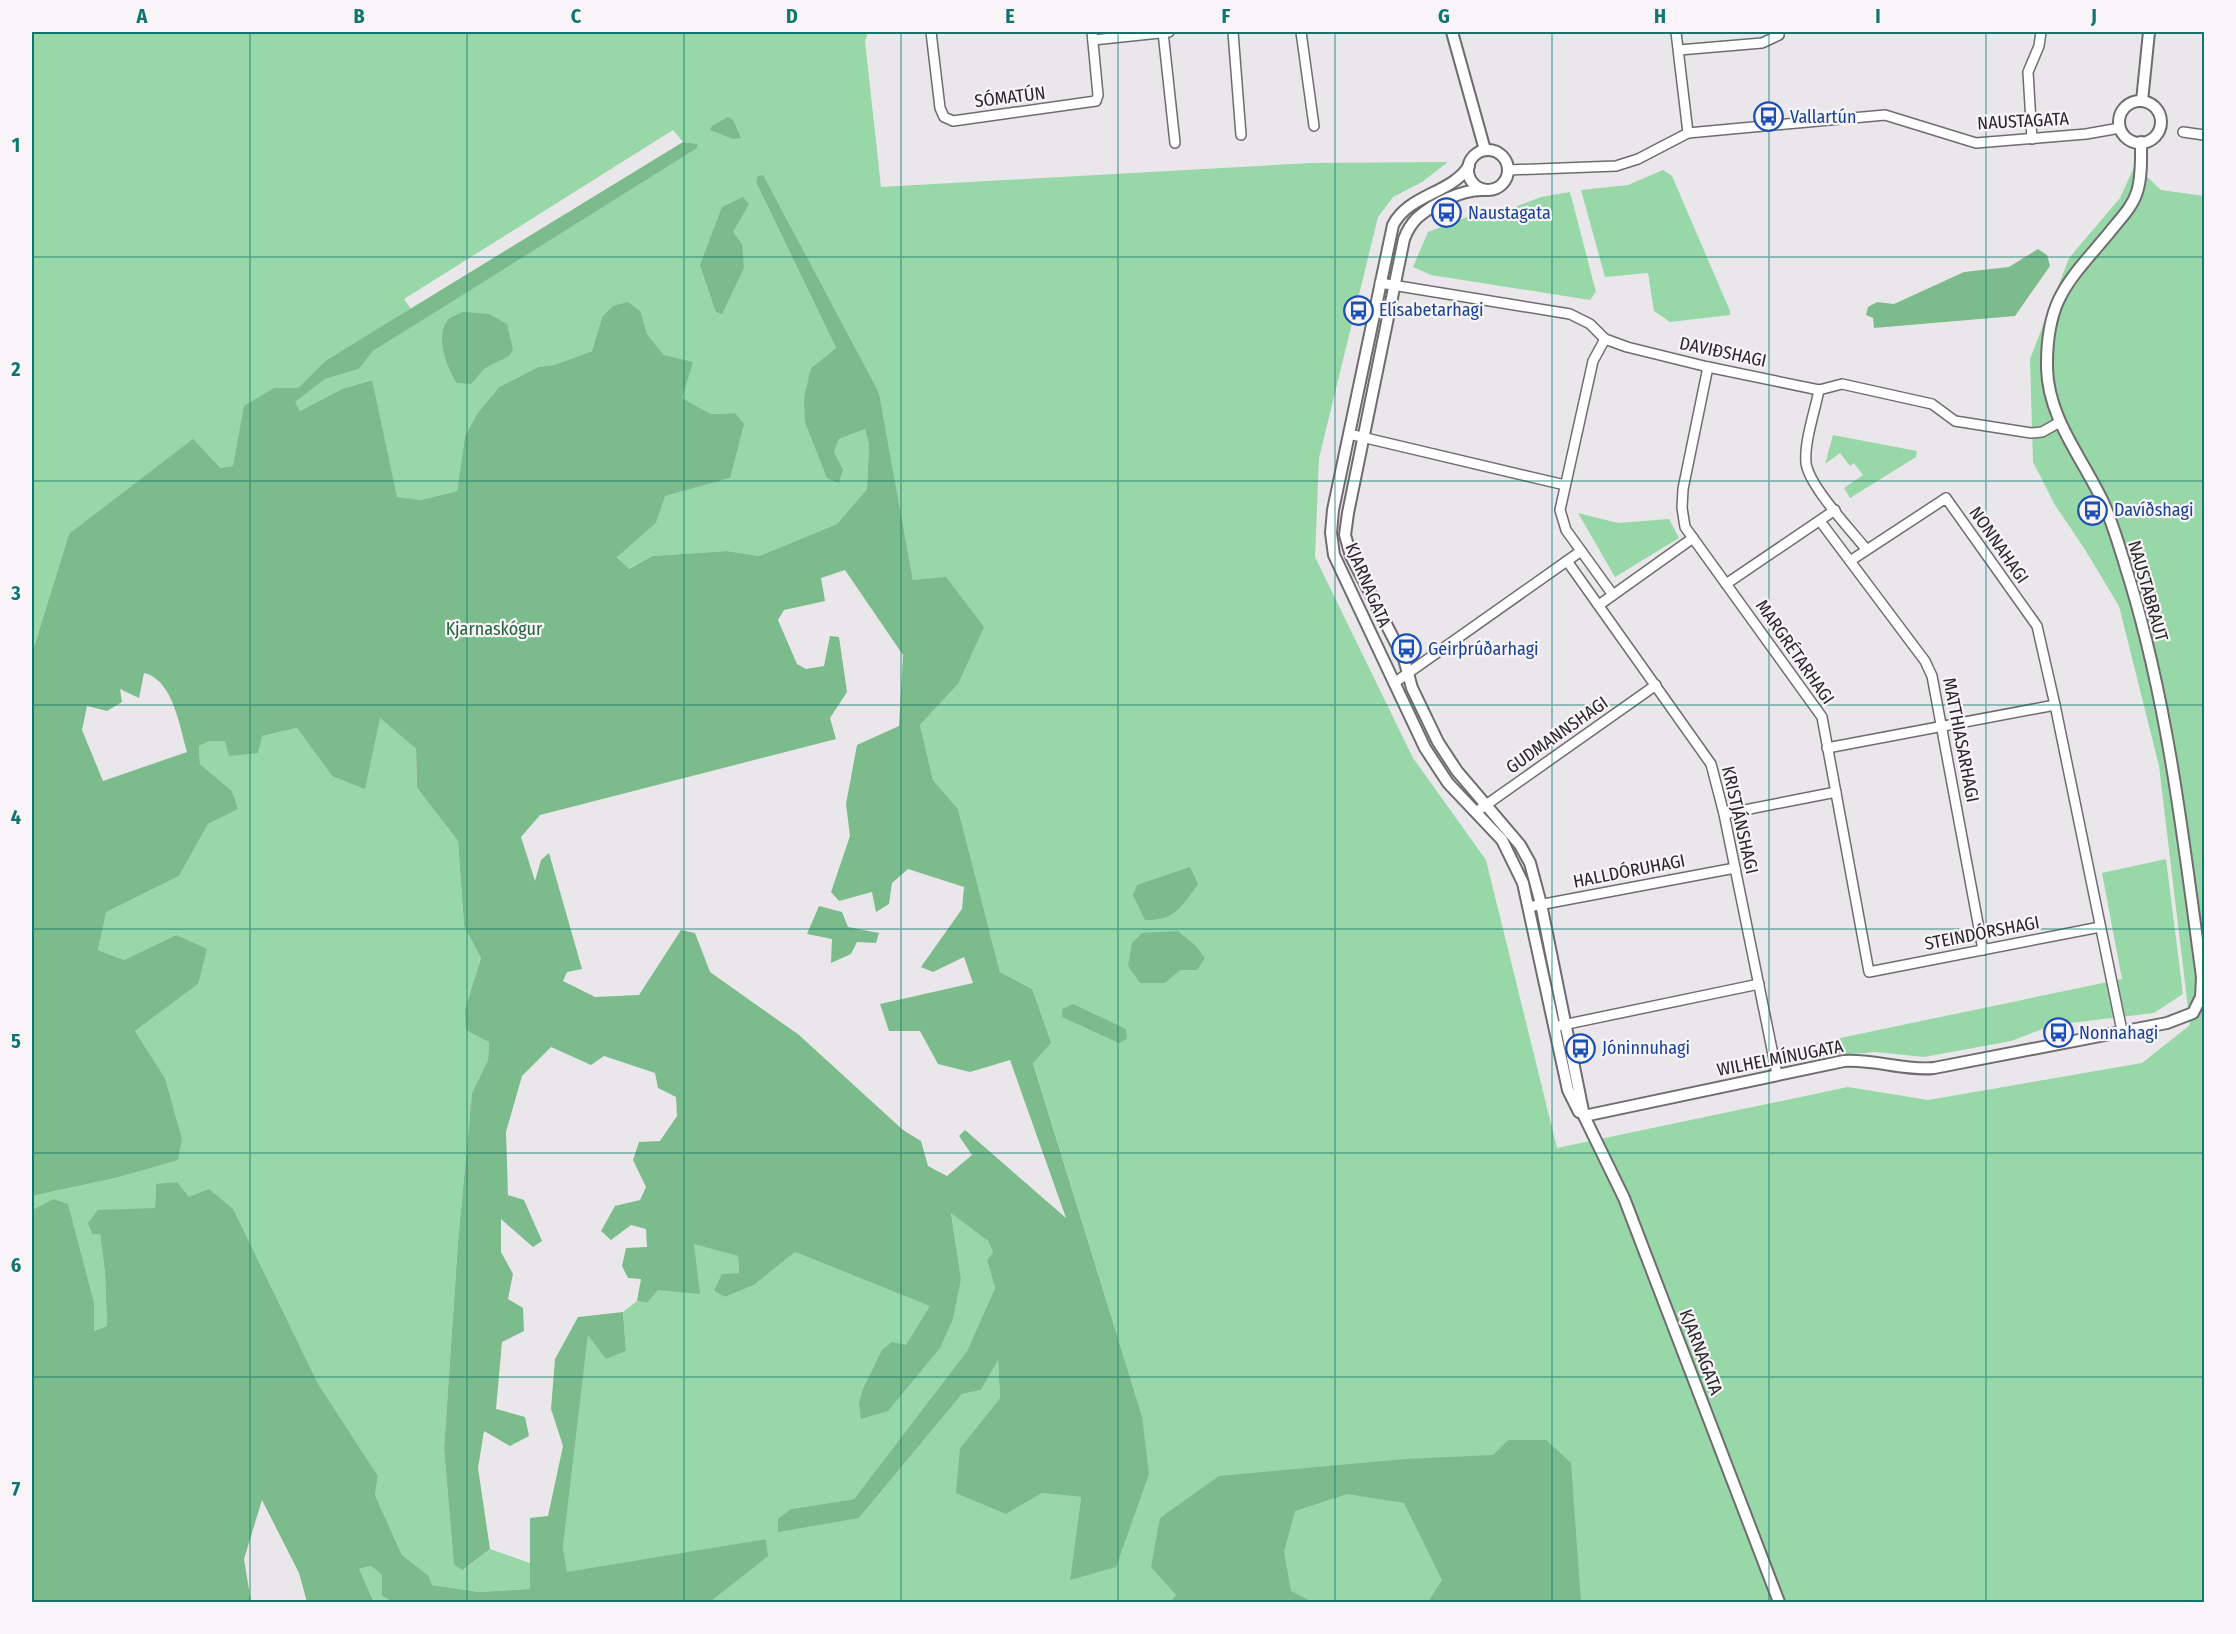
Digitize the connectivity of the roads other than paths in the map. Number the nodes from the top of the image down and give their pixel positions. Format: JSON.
{"nodes":[{"id":1,"x":931,"y":32,"type":"edge"},
{"id":2,"x":1164,"y":32,"type":"edge"},
{"id":3,"x":1169,"y":32,"type":"edge"},
{"id":4,"x":1233,"y":32,"type":"edge"},
{"id":5,"x":1301,"y":32,"type":"edge"},
{"id":6,"x":1452,"y":32,"type":"edge"},
{"id":7,"x":1676,"y":32,"type":"edge"},
{"id":8,"x":1779,"y":32,"type":"edge"},
{"id":9,"x":2041,"y":32,"type":"edge"},
{"id":10,"x":2148,"y":32,"type":"edge"},
{"id":11,"x":1093,"y":36,"type":"edge"},
{"id":12,"x":1678,"y":50,"type":"junction"},
{"id":13,"x":2142,"y":101,"type":"junction"},
{"id":14,"x":1314,"y":126,"type":"dead end"},
{"id":15,"x":2120,"y":128,"type":"junction"},
{"id":16,"x":2183,"y":132,"type":"dead end"},
{"id":17,"x":1688,"y":133,"type":"junction"},
{"id":18,"x":1241,"y":135,"type":"dead end"},
{"id":19,"x":2205,"y":135,"type":"edge"},
{"id":20,"x":2032,"y":138,"type":"junction"},
{"id":21,"x":2141,"y":142,"type":"junction"},
{"id":22,"x":1175,"y":143,"type":"dead end"},
{"id":23,"x":1485,"y":150,"type":"junction"},
{"id":24,"x":1469,"y":166,"type":"junction"},
{"id":25,"x":1508,"y":170,"type":"junction"},
{"id":26,"x":1484,"y":189,"type":"junction"},
{"id":27,"x":1380,"y":284,"type":"junction"},
{"id":28,"x":1395,"y":285,"type":"junction"},
{"id":29,"x":1605,"y":339,"type":"junction"},
{"id":30,"x":1708,"y":367,"type":"junction"},
{"id":31,"x":1820,"y":390,"type":"junction"},
{"id":32,"x":2060,"y":422,"type":"junction"},
{"id":33,"x":1349,"y":434,"type":"junction"},
{"id":34,"x":1363,"y":437,"type":"junction"},
{"id":35,"x":1565,"y":485,"type":"junction"},
{"id":36,"x":1835,"y":510,"type":"junction"},
{"id":37,"x":1820,"y":521,"type":"junction"},
{"id":38,"x":1694,"y":538,"type":"junction"},
{"id":39,"x":1866,"y":549,"type":"junction"},
{"id":40,"x":1581,"y":551,"type":"junction"},
{"id":41,"x":1567,"y":561,"type":"junction"},
{"id":42,"x":1850,"y":561,"type":"junction"},
{"id":43,"x":1726,"y":584,"type":"junction"},
{"id":44,"x":1613,"y":595,"type":"junction"},
{"id":45,"x":1599,"y":605,"type":"junction"},
{"id":46,"x":1408,"y":673,"type":"junction"},
{"id":47,"x":1394,"y":683,"type":"junction"},
{"id":48,"x":1656,"y":685,"type":"junction"},
{"id":49,"x":2055,"y":705,"type":"junction"},
{"id":50,"x":1942,"y":726,"type":"junction"},
{"id":51,"x":1827,"y":748,"type":"junction"},
{"id":52,"x":1836,"y":792,"type":"junction"},
{"id":53,"x":1486,"y":805,"type":"junction"},
{"id":54,"x":1476,"y":812,"type":"junction"},
{"id":55,"x":1724,"y":814,"type":"junction"},
{"id":56,"x":1735,"y":868,"type":"junction"},
{"id":57,"x":1541,"y":904,"type":"junction"},
{"id":58,"x":1528,"y":907,"type":"junction"},
{"id":59,"x":2100,"y":927,"type":"junction"},
{"id":60,"x":1983,"y":950,"type":"junction"},
{"id":61,"x":1869,"y":972,"type":"joint"},
{"id":62,"x":1759,"y":984,"type":"junction"},
{"id":63,"x":2193,"y":1013,"type":"joint"},
{"id":64,"x":1560,"y":1026,"type":"junction"},
{"id":65,"x":2121,"y":1031,"type":"junction"},
{"id":66,"x":1777,"y":1074,"type":"junction"},
{"id":67,"x":1584,"y":1116,"type":"junction"},
{"id":68,"x":1779,"y":1602,"type":"edge"}],
"edges":[{"from":1,"to":11,"type":"street","name":"SÓMATÚN"},
{"from":2,"to":3,"type":"street"},
{"from":2,"to":11,"type":"street"},
{"from":2,"to":22,"type":"street"},
{"from":4,"to":18,"type":"street"},
{"from":5,"to":14,"type":"street"},
{"from":6,"to":23,"type":"street"},
{"from":7,"to":12,"type":"street"},
{"from":8,"to":12,"type":"street"},
{"from":9,"to":20,"type":"street"},
{"from":10,"to":13,"type":"street"},
{"from":12,"to":17,"type":"street"},
{"from":13,"to":15,"type":"street"},
{"from":13,"to":21,"type":"street"},
{"from":15,"to":20,"type":"street","name":"NAUSTAGATA"},
{"from":15,"to":21,"type":"street"},
{"from":16,"to":19,"type":"street"},
{"from":17,"to":20,"type":"street","name":"NAUSTAGATA"},
{"from":17,"to":25,"type":"street","name":"NAUSTAGATA"},
{"from":21,"to":32,"type":"street","name":"NAUSTABRAUT"},
{"from":23,"to":24,"type":"street"},
{"from":23,"to":25,"type":"street"},
{"from":24,"to":26,"type":"street"},
{"from":24,"to":27,"type":"street","name":"KJARNAGATA"},
{"from":25,"to":26,"type":"street"},
{"from":26,"to":28,"type":"street","name":"KJARNAGATA"},
{"from":27,"to":28,"type":"street","name":"DAVIÐSHAGI"},
{"from":27,"to":33,"type":"street","name":"KJARNAGATA"},
{"from":28,"to":29,"type":"street","name":"DAVIÐSHAGI"},
{"from":28,"to":34,"type":"street","name":"KJARNAGATA"},
{"from":29,"to":30,"type":"street","name":"DAVIÐSHAGI"},
{"from":29,"to":35,"type":"street"},
{"from":30,"to":31,"type":"street","name":"DAVIÐSHAGI"},
{"from":30,"to":38,"type":"street","name":"MARGRÉTARHAGI"},
{"from":31,"to":32,"type":"street","name":"DAVIÐSHAGI"},
{"from":31,"to":36,"type":"street"},
{"from":32,"to":63,"type":"street","name":"NAUSTABRAUT"},
{"from":33,"to":34,"type":"street"},
{"from":33,"to":47,"type":"street","name":"KJARNAGATA"},
{"from":34,"to":35,"type":"street"},
{"from":34,"to":46,"type":"street","name":"KJARNAGATA"},
{"from":35,"to":40,"type":"street"},
{"from":36,"to":37,"type":"street"},
{"from":36,"to":39,"type":"street"},
{"from":37,"to":42,"type":"street","name":"MATTHIASARHAGI"},
{"from":37,"to":43,"type":"street"},
{"from":38,"to":43,"type":"street","name":"MARGRÉTARHAGI"},
{"from":38,"to":44,"type":"street"},
{"from":39,"to":42,"type":"street"},
{"from":39,"to":49,"type":"street","name":"NONNAHAGI"},
{"from":40,"to":41,"type":"street"},
{"from":40,"to":44,"type":"street"},
{"from":41,"to":45,"type":"street","name":"KRISTJÁNSHAGI"},
{"from":41,"to":46,"type":"street"},
{"from":42,"to":50,"type":"street","name":"MATTHIASARHAGI"},
{"from":43,"to":51,"type":"street","name":"MARGRÉTARHAGI"},
{"from":44,"to":45,"type":"street"},
{"from":45,"to":48,"type":"street","name":"KRISTJÁNSHAGI"},
{"from":46,"to":47,"type":"street"},
{"from":46,"to":53,"type":"street","name":"KJARNAGATA"},
{"from":47,"to":54,"type":"street","name":"KJARNAGATA"},
{"from":48,"to":53,"type":"street","name":"GUDMANNSHAGI"},
{"from":48,"to":55,"type":"street","name":"KRISTJÁNSHAGI"},
{"from":49,"to":50,"type":"street"},
{"from":49,"to":59,"type":"street","name":"NONNAHAGI"},
{"from":50,"to":51,"type":"street"},
{"from":50,"to":60,"type":"street","name":"MATTHIASARHAGI"},
{"from":51,"to":52,"type":"street","name":"MARGRÉTARHAGI"},
{"from":52,"to":55,"type":"street"},
{"from":52,"to":61,"type":"street","name":"MARGRÉTARHAGI"},
{"from":53,"to":54,"type":"street","name":"GUDMANNSHAGI"},
{"from":53,"to":57,"type":"street","name":"KJARNAGATA"},
{"from":54,"to":58,"type":"street","name":"KJARNAGATA"},
{"from":55,"to":56,"type":"street","name":"KRISTJÁNSHAGI"},
{"from":56,"to":57,"type":"street","name":"HALLDÓRUHAGI"},
{"from":56,"to":62,"type":"street","name":"KRISTJÁNSHAGI"},
{"from":57,"to":58,"type":"street","name":"HALLDÓRUHAGI"},
{"from":57,"to":64,"type":"street","name":"KJARNAGATA"},
{"from":58,"to":64,"type":"street","name":"KJARNAGATA"},
{"from":59,"to":60,"type":"street","name":"STEINDÓRSHAGI"},
{"from":59,"to":65,"type":"street","name":"NONNAHAGI"},
{"from":60,"to":61,"type":"street","name":"STEINDÓRSHAGI"},
{"from":62,"to":64,"type":"street"},
{"from":62,"to":66,"type":"street","name":"KRISTJÁNSHAGI"},
{"from":63,"to":65,"type":"street","name":"WILHELMÍNUGATA"},
{"from":64,"to":67,"type":"street","name":"KJARNAGATA"},
{"from":65,"to":66,"type":"street","name":"WILHELMÍNUGATA"},
{"from":66,"to":67,"type":"street","name":"WILHELMÍNUGATA"},
{"from":67,"to":68,"type":"street","name":"KJARNAGATA"}]}
